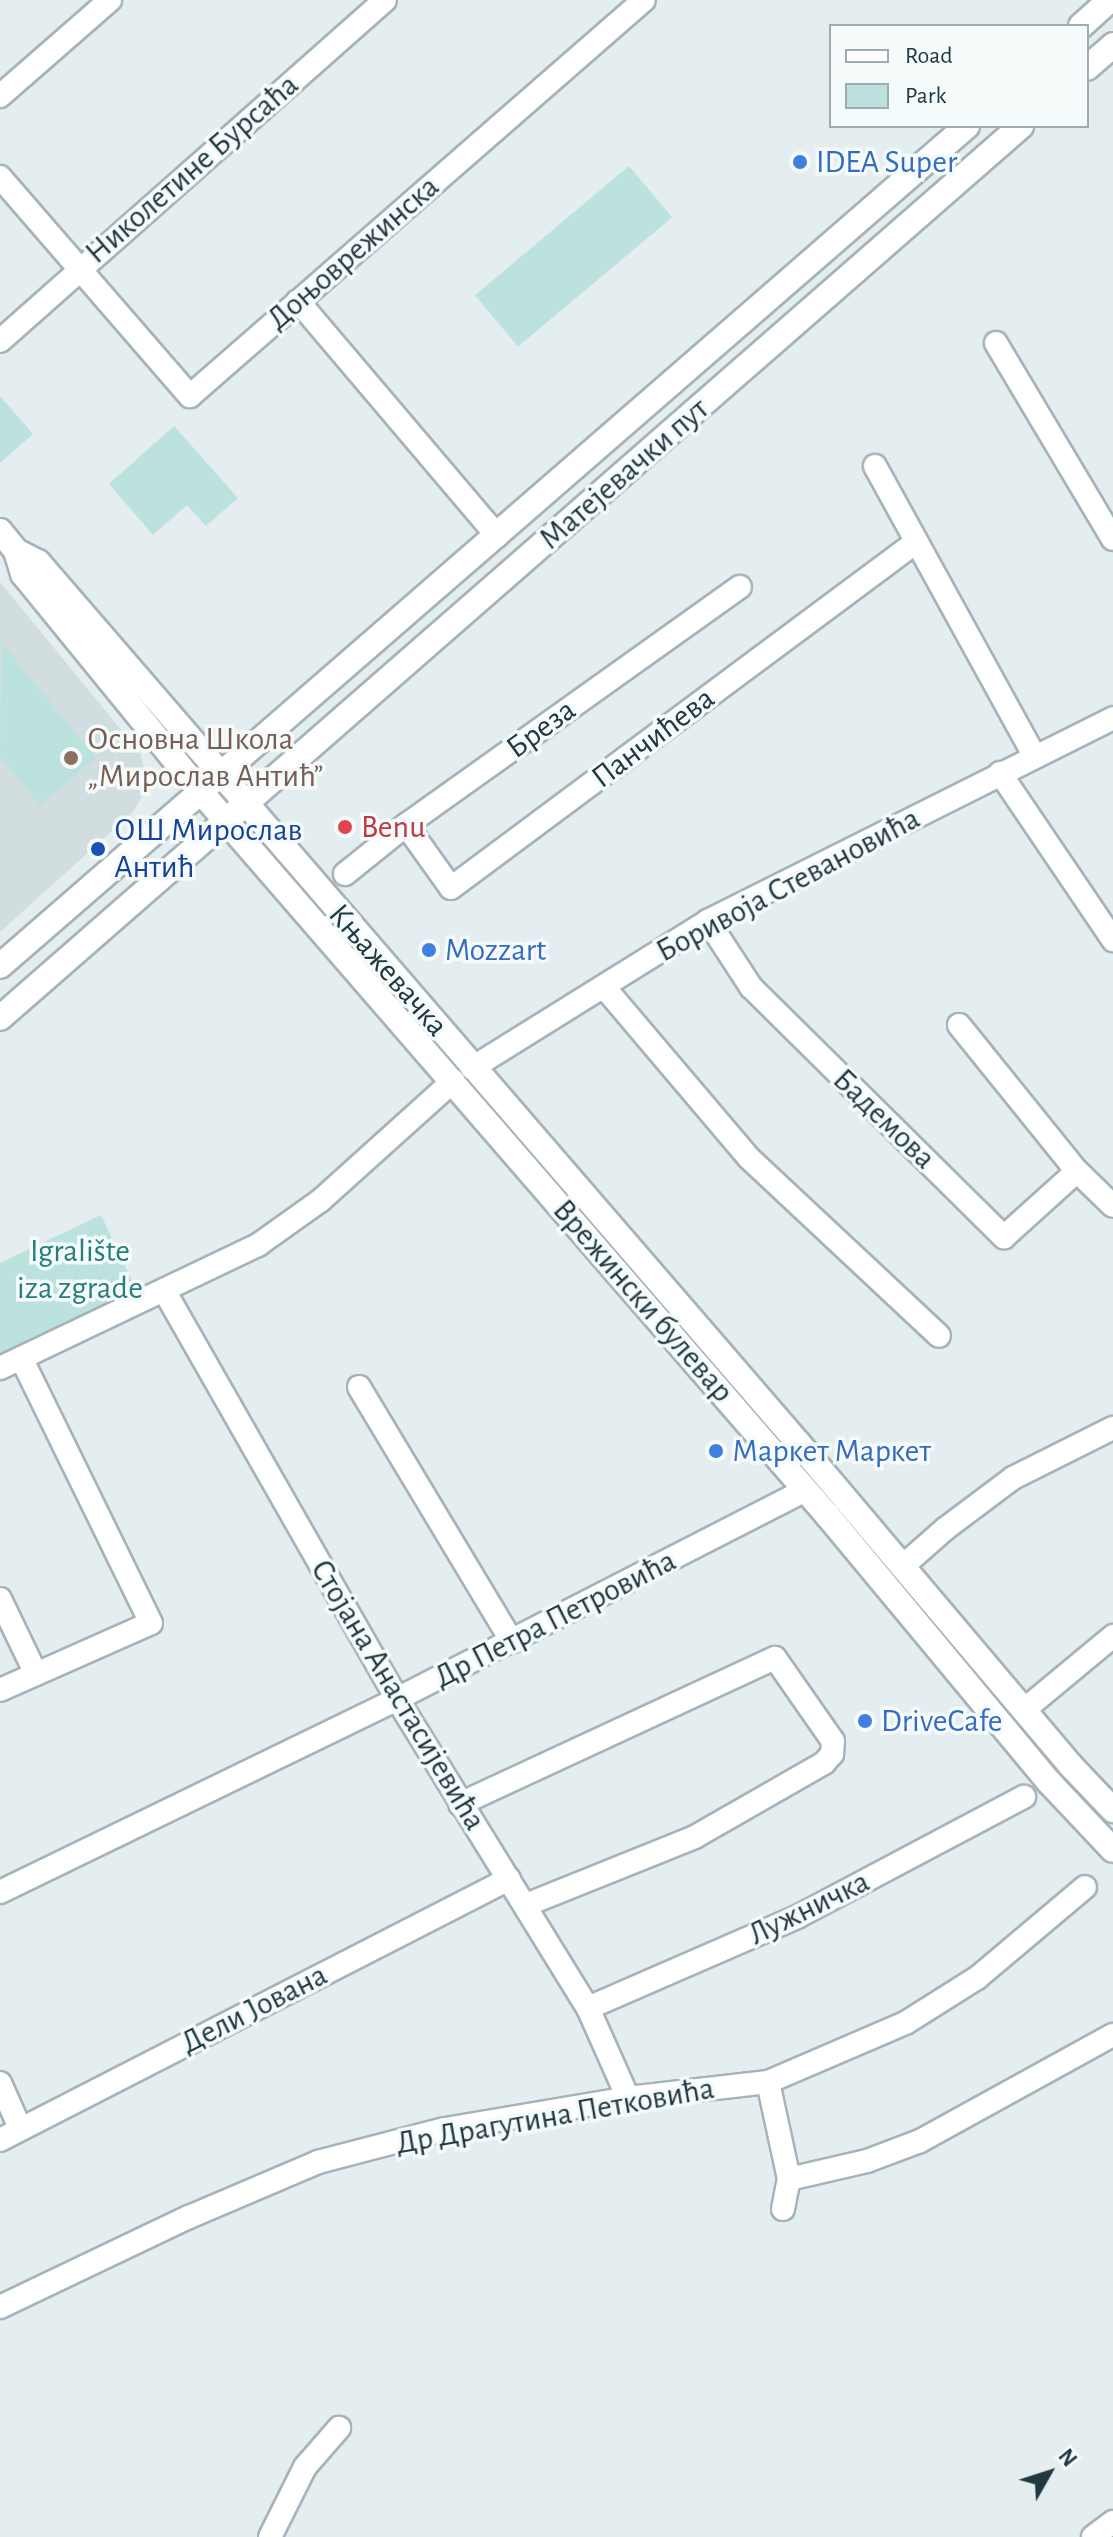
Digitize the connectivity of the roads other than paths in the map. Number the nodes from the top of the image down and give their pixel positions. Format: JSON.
{"nodes":[{"id":1,"x":110,"y":0,"type":"edge"},
{"id":2,"x":385,"y":0,"type":"edge"},
{"id":3,"x":644,"y":0,"type":"edge"},
{"id":4,"x":1110,"y":0,"type":"edge"},
{"id":5,"x":1083,"y":24,"type":"edge"},
{"id":6,"x":1111,"y":52,"type":"edge"},
{"id":7,"x":1089,"y":67,"type":"edge"},
{"id":8,"x":0,"y":96,"type":"edge"},
{"id":9,"x":965,"y":128,"type":"edge"},
{"id":10,"x":1019,"y":128,"type":"edge"},
{"id":11,"x":0,"y":177,"type":"edge"},
{"id":12,"x":79,"y":269,"type":"junction"},
{"id":13,"x":298,"y":301,"type":"junction"},
{"id":14,"x":0,"y":341,"type":"edge"},
{"id":15,"x":996,"y":343,"type":"dead end"},
{"id":16,"x":875,"y":466,"type":"dead end"},
{"id":17,"x":0,"y":531,"type":"edge"},
{"id":18,"x":497,"y":536,"type":"junction"},
{"id":19,"x":1113,"y":539,"type":"edge"},
{"id":20,"x":916,"y":542,"type":"junction"},
{"id":21,"x":16,"y":551,"type":"junction"},
{"id":22,"x":740,"y":587,"type":"dead end"},
{"id":23,"x":1113,"y":718,"type":"edge"},
{"id":24,"x":1035,"y":757,"type":"junction"},
{"id":25,"x":1000,"y":773,"type":"junction"},
{"id":26,"x":220,"y":776,"type":"junction"},
{"id":27,"x":201,"y":792,"type":"junction"},
{"id":28,"x":236,"y":814,"type":"junction"},
{"id":29,"x":406,"y":825,"type":"junction"},
{"id":30,"x":345,"y":874,"type":"dead end"},
{"id":31,"x":708,"y":921,"type":"junction"},
{"id":32,"x":1113,"y":940,"type":"edge"},
{"id":33,"x":0,"y":966,"type":"edge"},
{"id":34,"x":604,"y":987,"type":"junction"},
{"id":35,"x":0,"y":1018,"type":"edge"},
{"id":36,"x":959,"y":1025,"type":"dead end"},
{"id":37,"x":462,"y":1074,"type":"junction"},
{"id":38,"x":1077,"y":1171,"type":"junction"},
{"id":39,"x":1113,"y":1206,"type":"edge"},
{"id":40,"x":165,"y":1292,"type":"junction"},
{"id":41,"x":939,"y":1336,"type":"dead end"},
{"id":42,"x":21,"y":1358,"type":"junction"},
{"id":43,"x":0,"y":1368,"type":"edge"},
{"id":44,"x":359,"y":1387,"type":"dead end"},
{"id":45,"x":1113,"y":1428,"type":"edge"},
{"id":46,"x":805,"y":1490,"type":"junction"},
{"id":47,"x":903,"y":1566,"type":"junction"},
{"id":48,"x":0,"y":1599,"type":"edge"},
{"id":49,"x":1113,"y":1636,"type":"edge"},
{"id":50,"x":512,"y":1642,"type":"junction"},
{"id":51,"x":36,"y":1674,"type":"junction"},
{"id":52,"x":0,"y":1690,"type":"edge"},
{"id":53,"x":397,"y":1699,"type":"junction"},
{"id":54,"x":1024,"y":1710,"type":"junction"},
{"id":55,"x":1024,"y":1797,"type":"dead end"},
{"id":56,"x":460,"y":1804,"type":"junction"},
{"id":57,"x":1113,"y":1810,"type":"edge"},
{"id":58,"x":1113,"y":1850,"type":"edge"},
{"id":59,"x":509,"y":1879,"type":"junction"},
{"id":60,"x":1085,"y":1887,"type":"dead end"},
{"id":61,"x":0,"y":1892,"type":"edge"},
{"id":62,"x":526,"y":1905,"type":"junction"},
{"id":63,"x":588,"y":2008,"type":"junction"},
{"id":64,"x":1113,"y":2035,"type":"edge"},
{"id":65,"x":768,"y":2082,"type":"junction"},
{"id":66,"x":0,"y":2083,"type":"edge"},
{"id":67,"x":628,"y":2098,"type":"junction"},
{"id":68,"x":20,"y":2128,"type":"junction"},
{"id":69,"x":0,"y":2140,"type":"edge"},
{"id":70,"x":789,"y":2179,"type":"junction"},
{"id":71,"x":783,"y":2209,"type":"dead end"},
{"id":72,"x":0,"y":2307,"type":"edge"},
{"id":73,"x":339,"y":2428,"type":"dead end"},
{"id":74,"x":1113,"y":2522,"type":"edge"},
{"id":75,"x":270,"y":2537,"type":"edge"},
{"id":76,"x":1093,"y":2537,"type":"edge"}],
"edges":[{"from":1,"to":8,"type":"street"},
{"from":2,"to":12,"type":"street","name":"Николетине Бурсаћа"},
{"from":3,"to":13,"type":"street","name":"Доњоврежинска"},
{"from":4,"to":5,"type":"main road"},
{"from":6,"to":7,"type":"main road"},
{"from":9,"to":18,"type":"main road","name":"Матејевачки пут"},
{"from":10,"to":28,"type":"main road","name":"Матејевачки пут"},
{"from":11,"to":12,"type":"street"},
{"from":12,"to":13,"type":"street","name":"Доњоврежинска"},
{"from":12,"to":14,"type":"street","name":"Николетине Бурсаћа"},
{"from":13,"to":18,"type":"street"},
{"from":15,"to":19,"type":"street"},
{"from":16,"to":20,"type":"street"},
{"from":17,"to":21,"type":"main road","name":"Књажевачка"},
{"from":18,"to":26,"type":"main road","name":"Матејевачки пут"},
{"from":20,"to":24,"type":"street"},
{"from":20,"to":29,"type":"street","name":"Панчићева"},
{"from":21,"to":26,"type":"main road","name":"Књажевачка"},
{"from":21,"to":27,"type":"main road","name":"Књажевачка"},
{"from":22,"to":29,"type":"street","name":"Бреза"},
{"from":23,"to":24,"type":"street","name":"Боривоја Стевановића"},
{"from":24,"to":25,"type":"street","name":"Боривоја Стевановића"},
{"from":25,"to":31,"type":"street","name":"Боривоја Стевановића"},
{"from":25,"to":32,"type":"street"},
{"from":26,"to":27,"type":"main road","name":"Матејевачки пут"},
{"from":26,"to":28,"type":"main road","name":"Књажевачка"},
{"from":27,"to":28,"type":"main road","name":"Књажевачка"},
{"from":27,"to":33,"type":"main road","name":"Матејевачки пут"},
{"from":28,"to":35,"type":"main road","name":"Матејевачки пут"},
{"from":28,"to":37,"type":"main road","name":"Књажевачка"},
{"from":29,"to":30,"type":"street","name":"Бреза"},
{"from":31,"to":34,"type":"street","name":"Боривоја Стевановића"},
{"from":31,"to":38,"type":"street","name":"Бадемова"},
{"from":34,"to":37,"type":"street","name":"Боривоја Стевановића"},
{"from":34,"to":41,"type":"street"},
{"from":36,"to":38,"type":"street"},
{"from":37,"to":40,"type":"street","name":"Боривоја Стевановића"},
{"from":37,"to":46,"type":"main road","name":"Врежински булевар"},
{"from":37,"to":47,"type":"main road","name":"Врежински булевар"},
{"from":38,"to":39,"type":"street"},
{"from":40,"to":42,"type":"street","name":"Боривоја Стевановића"},
{"from":40,"to":53,"type":"street","name":"Стојана Анастасијевића"},
{"from":42,"to":43,"type":"street","name":"Боривоја Стевановића"},
{"from":42,"to":51,"type":"street"},
{"from":44,"to":50,"type":"street"},
{"from":45,"to":47,"type":"street"},
{"from":46,"to":50,"type":"street","name":"Др Петра Петровића"},
{"from":46,"to":58,"type":"main road","name":"Врежински булевар"},
{"from":47,"to":54,"type":"main road","name":"Врежински булевар"},
{"from":48,"to":51,"type":"street"},
{"from":49,"to":54,"type":"street"},
{"from":50,"to":53,"type":"street","name":"Др Петра Петровића"},
{"from":51,"to":52,"type":"street"},
{"from":53,"to":56,"type":"street","name":"Стојана Анастасијевића"},
{"from":53,"to":61,"type":"street","name":"Др Петра Петровића"},
{"from":54,"to":57,"type":"main road","name":"Врежински булевар"},
{"from":55,"to":63,"type":"street","name":"Лужничка"},
{"from":56,"to":59,"type":"street","name":"Стојана Анастасијевића"},
{"from":56,"to":62,"type":"street"},
{"from":59,"to":62,"type":"street","name":"Стојана Анастасијевића"},
{"from":59,"to":68,"type":"street","name":"Дели Јована"},
{"from":60,"to":65,"type":"street","name":"Др Драгутина Петковића"},
{"from":62,"to":63,"type":"street","name":"Стојана Анастасијевића"},
{"from":63,"to":67,"type":"street","name":"Стојана Анастасијевића"},
{"from":64,"to":70,"type":"street"},
{"from":65,"to":67,"type":"street","name":"Др Драгутина Петковића"},
{"from":65,"to":70,"type":"street"},
{"from":66,"to":68,"type":"street"},
{"from":67,"to":72,"type":"street","name":"Др Драгутина Петковића"},
{"from":68,"to":69,"type":"street","name":"Дели Јована"},
{"from":70,"to":71,"type":"street"},
{"from":73,"to":75,"type":"street"},
{"from":74,"to":76,"type":"street"}]}
